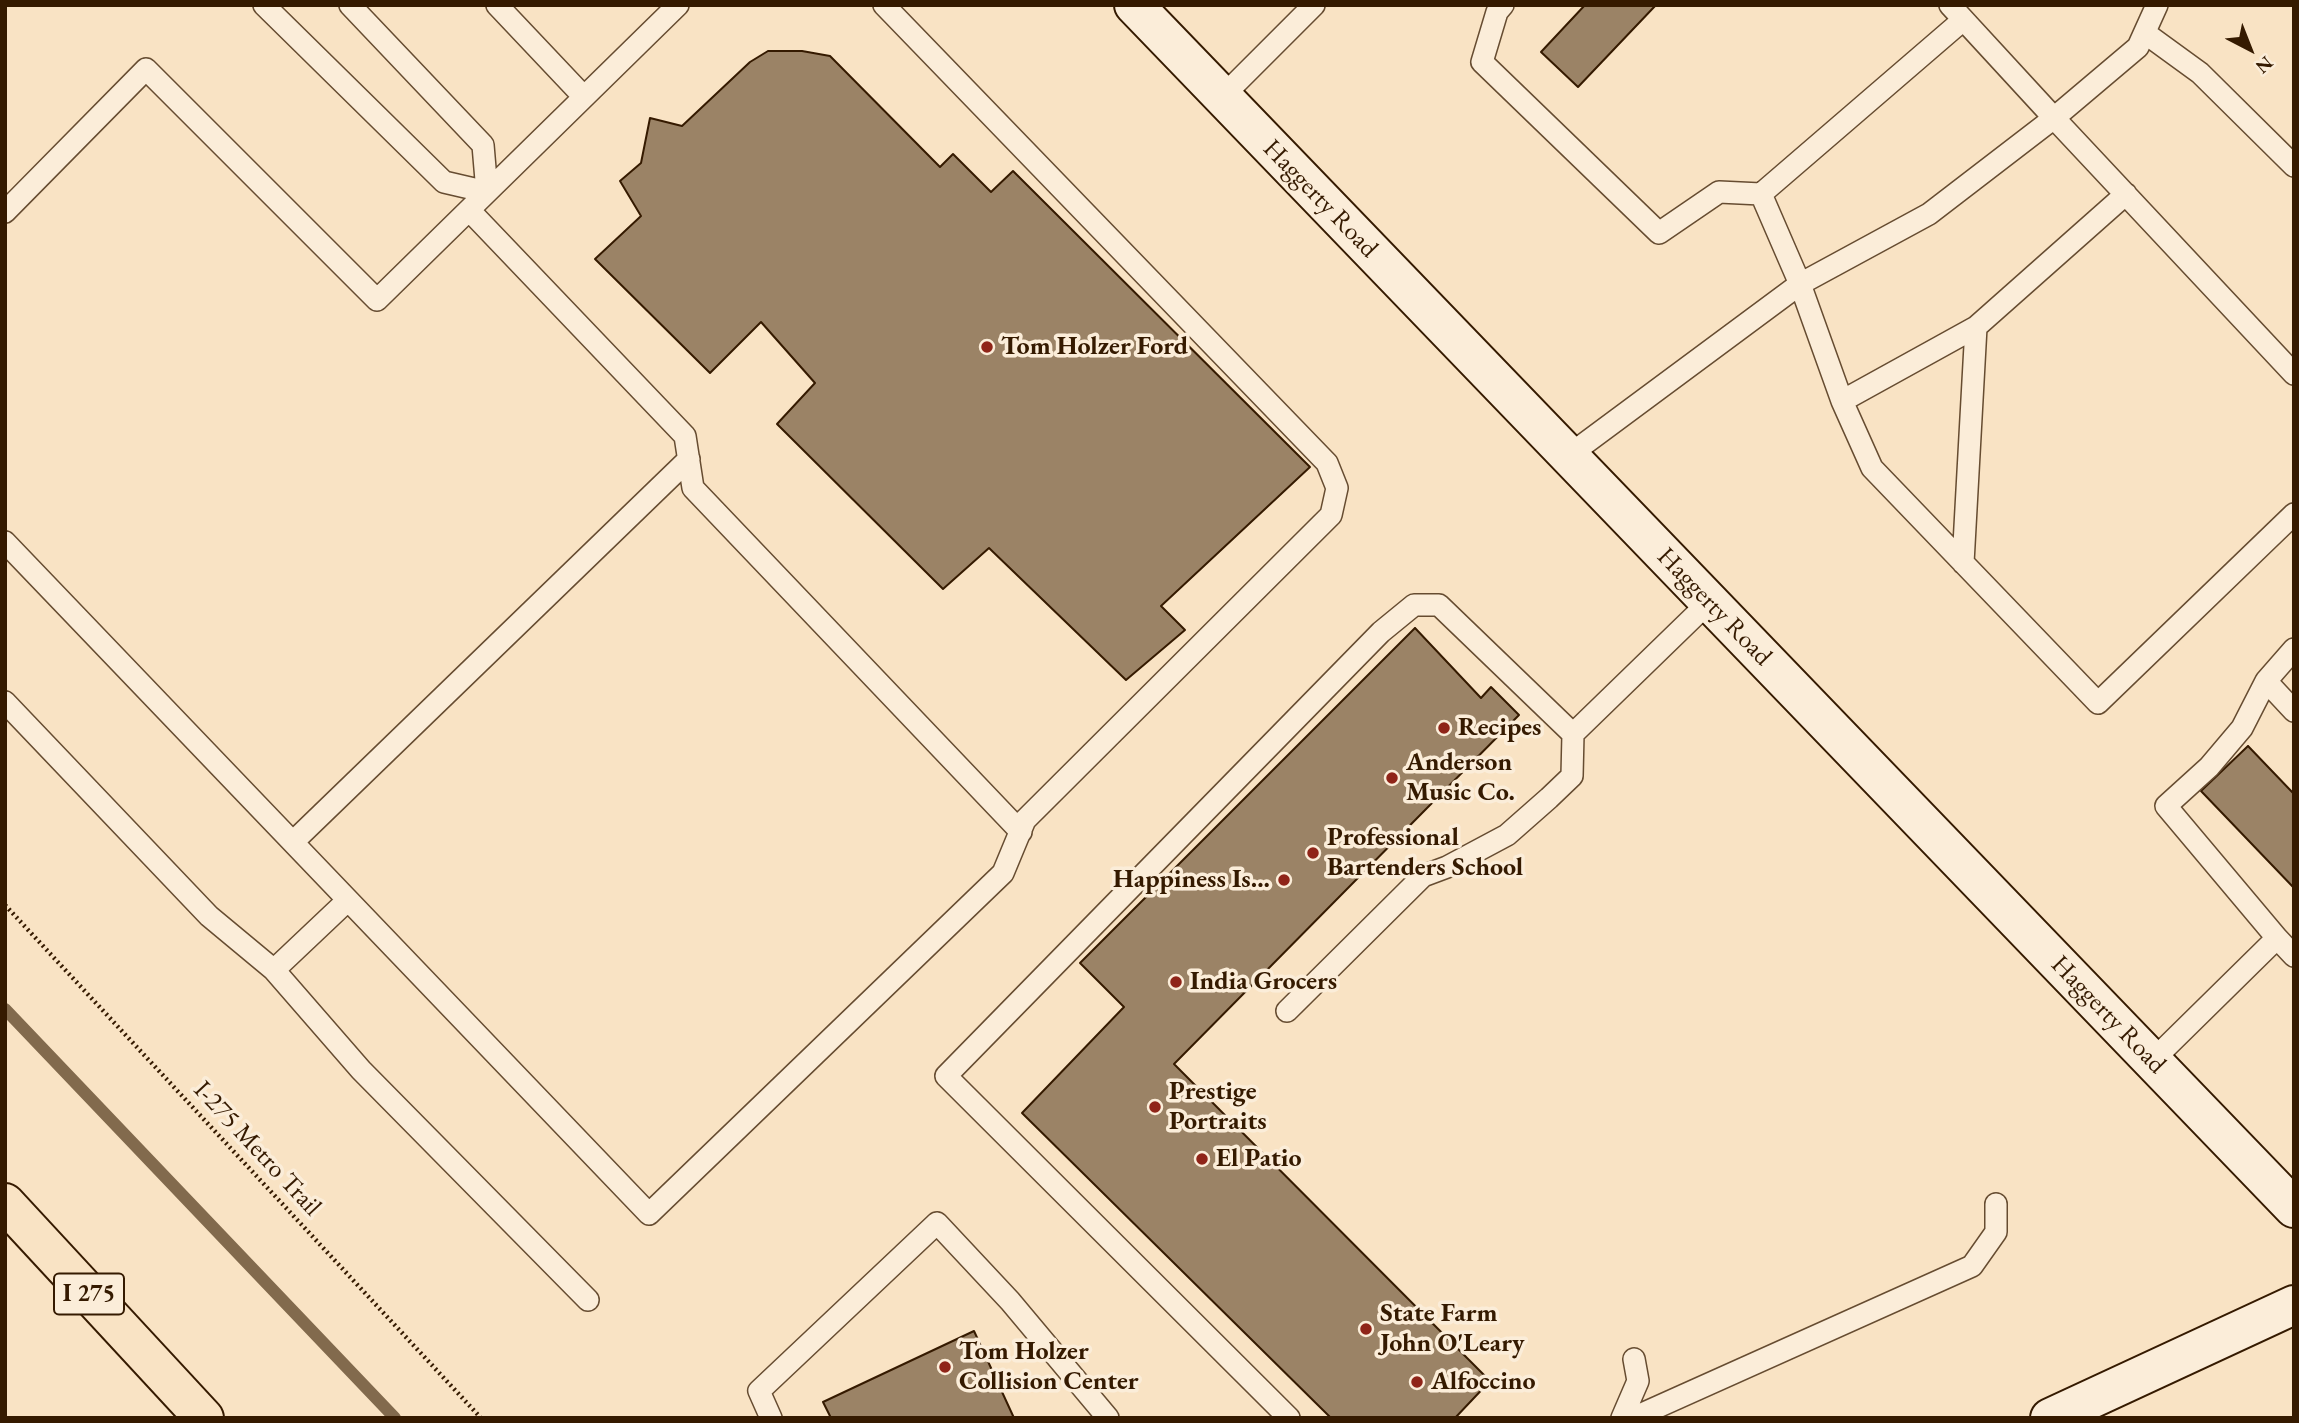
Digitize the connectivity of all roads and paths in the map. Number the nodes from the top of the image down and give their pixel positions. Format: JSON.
{"nodes":[{"id":1,"x":264,"y":5,"type":"edge"},
{"id":2,"x":350,"y":5,"type":"edge"},
{"id":3,"x":497,"y":5,"type":"edge"},
{"id":4,"x":884,"y":5,"type":"edge"},
{"id":5,"x":1134,"y":5,"type":"edge"},
{"id":6,"x":1314,"y":5,"type":"edge"},
{"id":7,"x":1503,"y":5,"type":"edge"},
{"id":8,"x":2157,"y":5,"type":"edge"},
{"id":9,"x":675,"y":6,"type":"edge"},
{"id":10,"x":1956,"y":13,"type":"edge"},
{"id":11,"x":2145,"y":33,"type":"junction"},
{"id":12,"x":584,"y":97,"type":"junction"},
{"id":13,"x":1222,"y":97,"type":"junction"},
{"id":14,"x":2054,"y":118,"type":"junction"},
{"id":15,"x":2294,"y":166,"type":"edge"},
{"id":16,"x":487,"y":192,"type":"junction"},
{"id":17,"x":1761,"y":194,"type":"junction"},
{"id":18,"x":2126,"y":194,"type":"junction"},
{"id":19,"x":468,"y":210,"type":"junction"},
{"id":20,"x":5,"y":212,"type":"edge"},
{"id":21,"x":1800,"y":284,"type":"junction"},
{"id":22,"x":1976,"y":327,"type":"junction"},
{"id":23,"x":2294,"y":373,"type":"edge"},
{"id":24,"x":1842,"y":401,"type":"junction"},
{"id":25,"x":1568,"y":456,"type":"junction"},
{"id":26,"x":689,"y":459,"type":"junction"},
{"id":27,"x":2294,"y":514,"type":"edge"},
{"id":28,"x":5,"y":542,"type":"edge"},
{"id":29,"x":1963,"y":563,"type":"junction"},
{"id":30,"x":1709,"y":602,"type":"junction"},
{"id":31,"x":2294,"y":649,"type":"edge"},
{"id":32,"x":2266,"y":681,"type":"junction"},
{"id":33,"x":5,"y":702,"type":"edge"},
{"id":34,"x":2294,"y":711,"type":"edge"},
{"id":35,"x":1573,"y":734,"type":"junction"},
{"id":36,"x":1021,"y":832,"type":"junction"},
{"id":37,"x":293,"y":842,"type":"junction"},
{"id":38,"x":348,"y":900,"type":"junction"},
{"id":39,"x":5,"y":905,"type":"edge"},
{"id":40,"x":2277,"y":938,"type":"junction"},
{"id":41,"x":2294,"y":956,"type":"edge"},
{"id":42,"x":274,"y":970,"type":"junction"},
{"id":43,"x":1287,"y":1011,"type":"dead end"},
{"id":44,"x":2152,"y":1061,"type":"junction"},
{"id":45,"x":5,"y":1203,"type":"edge"},
{"id":46,"x":1996,"y":1204,"type":"dead end"},
{"id":47,"x":2294,"y":1208,"type":"edge"},
{"id":48,"x":588,"y":1300,"type":"dead end"},
{"id":49,"x":2294,"y":1305,"type":"edge"},
{"id":50,"x":1634,"y":1359,"type":"dead end"},
{"id":51,"x":204,"y":1418,"type":"edge"},
{"id":52,"x":481,"y":1418,"type":"edge"},
{"id":53,"x":771,"y":1418,"type":"edge"},
{"id":54,"x":1108,"y":1418,"type":"edge"},
{"id":55,"x":1289,"y":1418,"type":"edge"},
{"id":56,"x":1622,"y":1418,"type":"edge"},
{"id":57,"x":1633,"y":1418,"type":"edge"},
{"id":58,"x":2050,"y":1418,"type":"edge"}],
"edges":[{"from":1,"to":16,"type":"lane"},
{"from":2,"to":16,"type":"lane"},
{"from":3,"to":12,"type":"lane"},
{"from":4,"to":36,"type":"lane"},
{"from":5,"to":13,"type":"street","name":"Haggerty Road"},
{"from":6,"to":13,"type":"lane"},
{"from":7,"to":17,"type":"lane"},
{"from":8,"to":11,"type":"lane"},
{"from":9,"to":12,"type":"lane"},
{"from":10,"to":14,"type":"lane"},
{"from":10,"to":17,"type":"lane"},
{"from":11,"to":14,"type":"lane"},
{"from":11,"to":15,"type":"lane"},
{"from":12,"to":16,"type":"lane"},
{"from":13,"to":25,"type":"street","name":"Haggerty Road"},
{"from":14,"to":18,"type":"lane"},
{"from":14,"to":21,"type":"lane"},
{"from":16,"to":19,"type":"lane"},
{"from":17,"to":21,"type":"lane"},
{"from":18,"to":22,"type":"lane"},
{"from":18,"to":23,"type":"lane"},
{"from":19,"to":20,"type":"lane"},
{"from":19,"to":26,"type":"lane"},
{"from":21,"to":24,"type":"lane"},
{"from":21,"to":25,"type":"lane"},
{"from":22,"to":24,"type":"lane"},
{"from":22,"to":29,"type":"lane"},
{"from":24,"to":29,"type":"lane"},
{"from":25,"to":30,"type":"street","name":"Haggerty Road"},
{"from":26,"to":36,"type":"lane"},
{"from":26,"to":37,"type":"lane"},
{"from":27,"to":29,"type":"lane"},
{"from":28,"to":37,"type":"lane"},
{"from":30,"to":35,"type":"lane"},
{"from":30,"to":44,"type":"street","name":"Haggerty Road"},
{"from":31,"to":32,"type":"lane"},
{"from":32,"to":34,"type":"lane"},
{"from":32,"to":40,"type":"lane"},
{"from":33,"to":42,"type":"lane"},
{"from":35,"to":43,"type":"lane"},
{"from":35,"to":55,"type":"lane"},
{"from":36,"to":38,"type":"lane"},
{"from":37,"to":38,"type":"lane"},
{"from":38,"to":42,"type":"lane"},
{"from":39,"to":52,"type":"path","name":"I-275 Metro Trail"},
{"from":40,"to":41,"type":"lane"},
{"from":40,"to":44,"type":"lane"},
{"from":42,"to":48,"type":"lane"},
{"from":44,"to":47,"type":"street","name":"Haggerty Road"},
{"from":45,"to":51,"type":"highway","number":"I 275"},
{"from":46,"to":57,"type":"lane"},
{"from":49,"to":58,"type":"street"},
{"from":50,"to":56,"type":"lane"},
{"from":53,"to":54,"type":"lane"}]}
